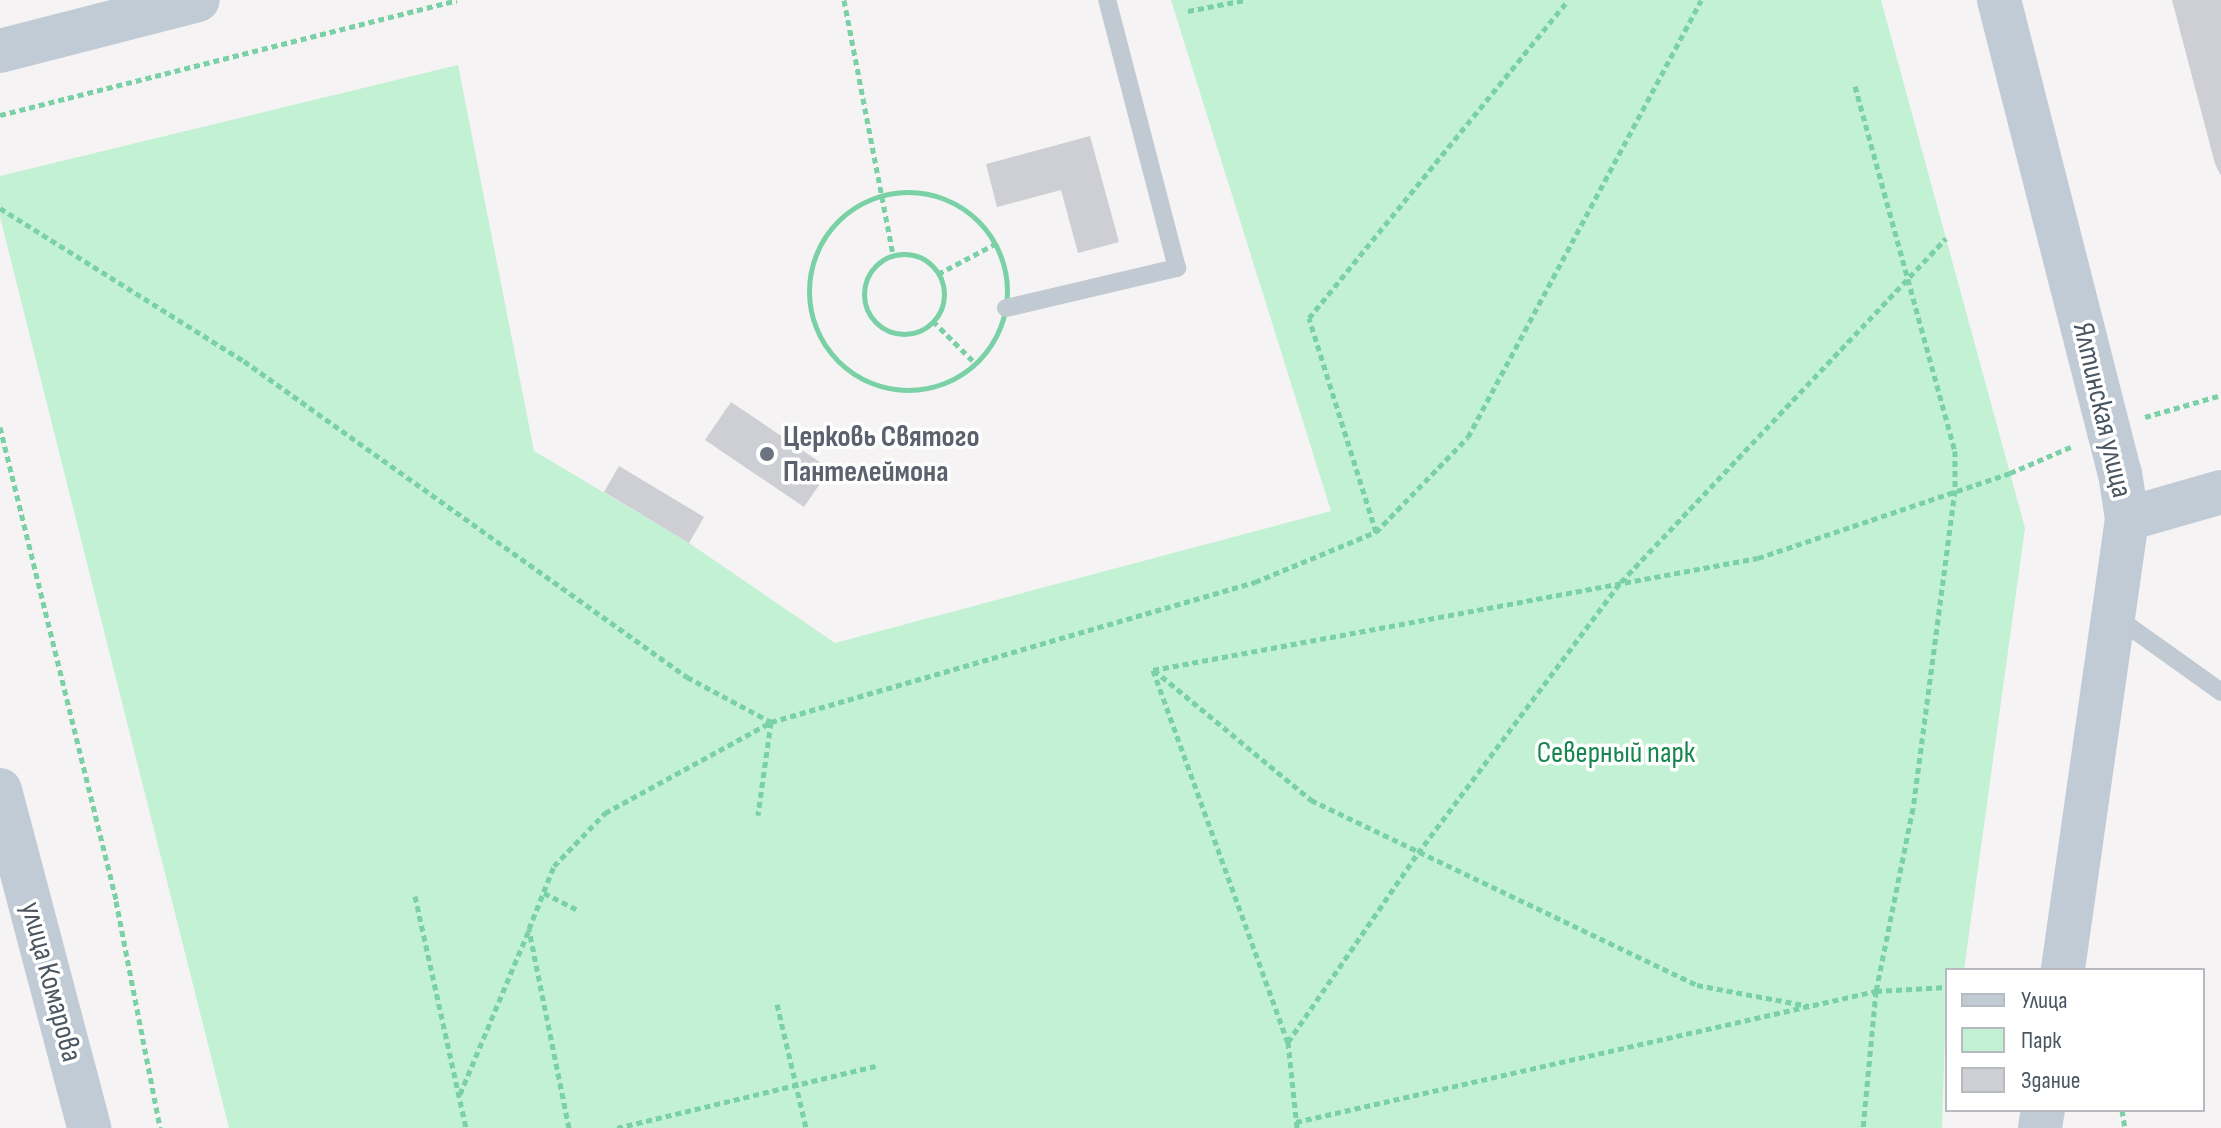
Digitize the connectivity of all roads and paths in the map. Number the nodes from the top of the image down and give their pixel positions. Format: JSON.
{"nodes":[{"id":1,"x":198,"y":0,"type":"edge"},
{"id":2,"x":457,"y":0,"type":"edge"},
{"id":3,"x":844,"y":0,"type":"edge"},
{"id":4,"x":1107,"y":0,"type":"edge"},
{"id":5,"x":1245,"y":0,"type":"edge"},
{"id":6,"x":1568,"y":0,"type":"edge"},
{"id":7,"x":1701,"y":0,"type":"edge"},
{"id":8,"x":1999,"y":0,"type":"edge"},
{"id":9,"x":1188,"y":11,"type":"dead end"},
{"id":10,"x":0,"y":51,"type":"edge"},
{"id":11,"x":1855,"y":86,"type":"dead end"},
{"id":12,"x":0,"y":115,"type":"edge"},
{"id":13,"x":883,"y":195,"type":"junction"},
{"id":14,"x":0,"y":208,"type":"edge"},
{"id":15,"x":1946,"y":238,"type":"dead end"},
{"id":16,"x":995,"y":244,"type":"junction"},
{"id":17,"x":893,"y":255,"type":"junction"},
{"id":18,"x":938,"y":274,"type":"junction"},
{"id":19,"x":1906,"y":281,"type":"junction"},
{"id":20,"x":1006,"y":308,"type":"junction"},
{"id":21,"x":933,"y":321,"type":"junction"},
{"id":22,"x":976,"y":364,"type":"junction"},
{"id":23,"x":2221,"y":395,"type":"edge"},
{"id":24,"x":2170,"y":408,"type":"dead end"},
{"id":25,"x":0,"y":427,"type":"edge"},
{"id":26,"x":2010,"y":473,"type":"dead end"},
{"id":27,"x":1955,"y":490,"type":"junction"},
{"id":28,"x":2221,"y":492,"type":"edge"},
{"id":29,"x":2127,"y":519,"type":"junction"},
{"id":30,"x":1376,"y":532,"type":"junction"},
{"id":31,"x":1621,"y":582,"type":"junction"},
{"id":32,"x":2114,"y":616,"type":"junction"},
{"id":33,"x":1153,"y":670,"type":"junction"},
{"id":34,"x":2221,"y":692,"type":"edge"},
{"id":35,"x":771,"y":722,"type":"junction"},
{"id":36,"x":0,"y":790,"type":"edge"},
{"id":37,"x":758,"y":815,"type":"dead end"},
{"id":38,"x":1418,"y":853,"type":"junction"},
{"id":39,"x":544,"y":893,"type":"junction"},
{"id":40,"x":415,"y":896,"type":"dead end"},
{"id":41,"x":580,"y":911,"type":"dead end"},
{"id":42,"x":529,"y":929,"type":"junction"},
{"id":43,"x":2063,"y":968,"type":"edge"},
{"id":44,"x":1945,"y":987,"type":"edge"},
{"id":45,"x":1876,"y":991,"type":"junction"},
{"id":46,"x":777,"y":1004,"type":"dead end"},
{"id":47,"x":1809,"y":1006,"type":"junction"},
{"id":48,"x":1288,"y":1042,"type":"junction"},
{"id":49,"x":879,"y":1065,"type":"dead end"},
{"id":50,"x":794,"y":1087,"type":"junction"},
{"id":51,"x":459,"y":1097,"type":"junction"},
{"id":52,"x":1297,"y":1125,"type":"edge"},
{"id":53,"x":89,"y":1128,"type":"edge"},
{"id":54,"x":160,"y":1128,"type":"edge"},
{"id":55,"x":466,"y":1128,"type":"edge"},
{"id":56,"x":569,"y":1128,"type":"edge"},
{"id":57,"x":617,"y":1128,"type":"edge"},
{"id":58,"x":806,"y":1128,"type":"edge"},
{"id":59,"x":1863,"y":1128,"type":"edge"}],
"edges":[{"from":1,"to":10,"type":"main road"},
{"from":2,"to":12,"type":"path"},
{"from":3,"to":13,"type":"path"},
{"from":4,"to":20,"type":"lane"},
{"from":5,"to":9,"type":"path"},
{"from":6,"to":30,"type":"path"},
{"from":7,"to":30,"type":"path"},
{"from":8,"to":29,"type":"main road","name":"Ялтинская улица"},
{"from":11,"to":19,"type":"path"},
{"from":13,"to":16,"type":"path"},
{"from":13,"to":17,"type":"path"},
{"from":13,"to":22,"type":"path"},
{"from":14,"to":35,"type":"path"},
{"from":15,"to":19,"type":"path"},
{"from":16,"to":18,"type":"path"},
{"from":16,"to":20,"type":"path"},
{"from":17,"to":18,"type":"path"},
{"from":17,"to":21,"type":"path"},
{"from":18,"to":21,"type":"path"},
{"from":19,"to":27,"type":"path"},
{"from":19,"to":31,"type":"path"},
{"from":20,"to":22,"type":"path"},
{"from":21,"to":22,"type":"path"},
{"from":23,"to":24,"type":"path"},
{"from":25,"to":54,"type":"path"},
{"from":26,"to":27,"type":"path"},
{"from":27,"to":31,"type":"path"},
{"from":27,"to":45,"type":"path"},
{"from":28,"to":29,"type":"main road"},
{"from":29,"to":32,"type":"main road","name":"Ялтинская улица"},
{"from":30,"to":35,"type":"path"},
{"from":31,"to":33,"type":"path"},
{"from":31,"to":38,"type":"path"},
{"from":32,"to":34,"type":"lane"},
{"from":32,"to":43,"type":"main road","name":"Ялтинская улица"},
{"from":33,"to":38,"type":"path"},
{"from":33,"to":48,"type":"path"},
{"from":35,"to":37,"type":"path"},
{"from":35,"to":39,"type":"path"},
{"from":36,"to":53,"type":"main road","name":"улица Комарова"},
{"from":38,"to":47,"type":"path"},
{"from":38,"to":48,"type":"path"},
{"from":39,"to":41,"type":"path"},
{"from":39,"to":42,"type":"path"},
{"from":40,"to":51,"type":"path"},
{"from":42,"to":51,"type":"path"},
{"from":42,"to":56,"type":"path"},
{"from":44,"to":45,"type":"path"},
{"from":45,"to":47,"type":"path"},
{"from":45,"to":59,"type":"path"},
{"from":46,"to":50,"type":"path"},
{"from":47,"to":52,"type":"path"},
{"from":48,"to":52,"type":"path"},
{"from":49,"to":50,"type":"path"},
{"from":50,"to":57,"type":"path"},
{"from":50,"to":58,"type":"path"},
{"from":51,"to":55,"type":"path"}]}
